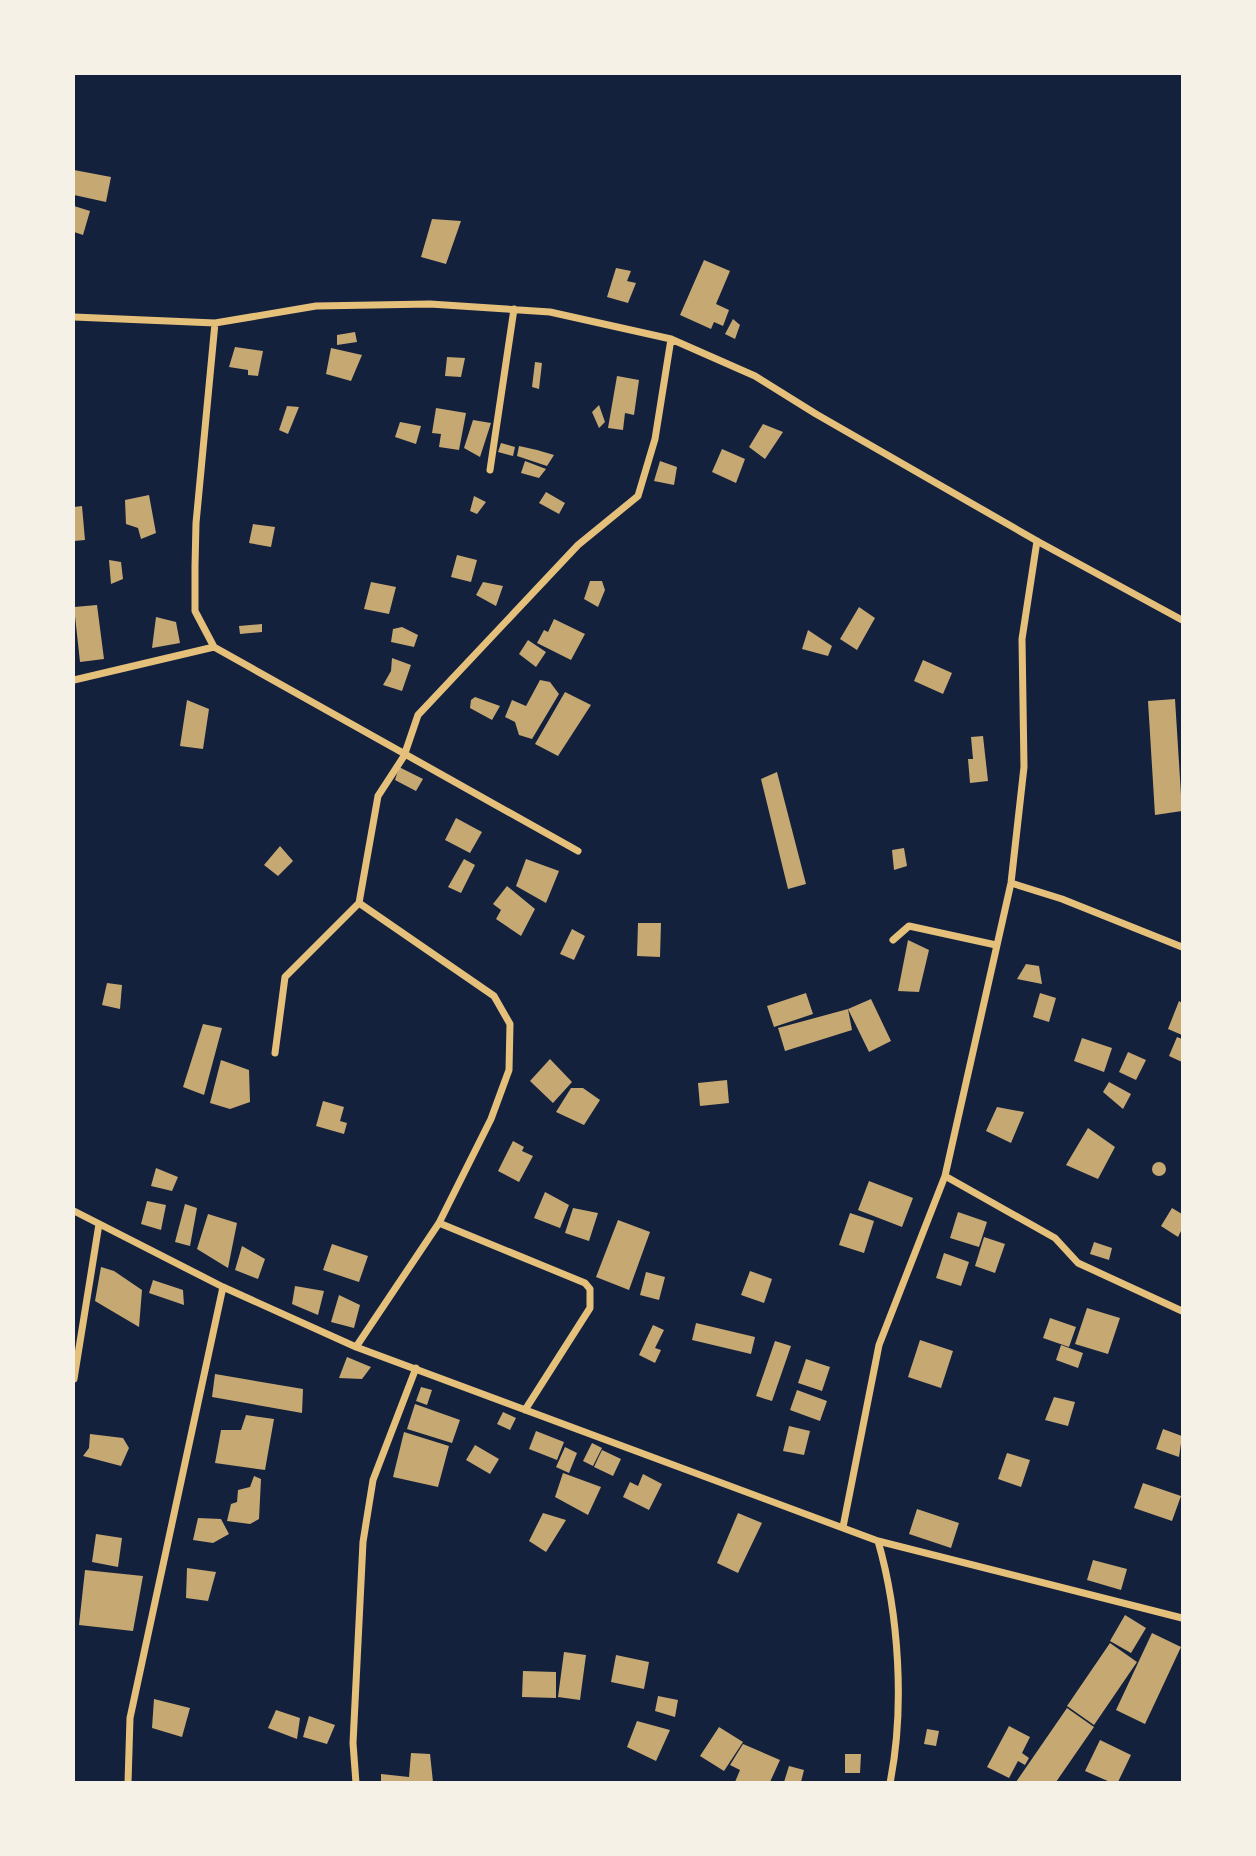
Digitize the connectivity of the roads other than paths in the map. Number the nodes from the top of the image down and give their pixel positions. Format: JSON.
{"nodes":[{"id":1,"x":513,"y":309,"type":"junction"},
{"id":2,"x":74,"y":317,"type":"edge"},
{"id":3,"x":215,"y":323,"type":"junction"},
{"id":4,"x":671,"y":339,"type":"junction"},
{"id":5,"x":490,"y":470,"type":"dead end"},
{"id":6,"x":1037,"y":541,"type":"junction"},
{"id":7,"x":1182,"y":620,"type":"edge"},
{"id":8,"x":214,"y":647,"type":"junction"},
{"id":9,"x":74,"y":680,"type":"edge"},
{"id":10,"x":404,"y":755,"type":"junction"},
{"id":11,"x":578,"y":851,"type":"dead end"},
{"id":12,"x":1011,"y":883,"type":"junction"},
{"id":13,"x":359,"y":903,"type":"junction"},
{"id":14,"x":893,"y":940,"type":"dead end"},
{"id":15,"x":996,"y":945,"type":"junction"},
{"id":16,"x":1182,"y":947,"type":"edge"},
{"id":17,"x":275,"y":1053,"type":"dead end"},
{"id":18,"x":946,"y":1176,"type":"junction"},
{"id":19,"x":74,"y":1211,"type":"edge"},
{"id":20,"x":439,"y":1223,"type":"junction"},
{"id":21,"x":99,"y":1224,"type":"junction"},
{"id":22,"x":223,"y":1287,"type":"junction"},
{"id":23,"x":1182,"y":1311,"type":"edge"},
{"id":24,"x":356,"y":1347,"type":"junction"},
{"id":25,"x":416,"y":1368,"type":"junction"},
{"id":26,"x":74,"y":1379,"type":"edge"},
{"id":27,"x":525,"y":1410,"type":"junction"},
{"id":28,"x":843,"y":1527,"type":"junction"},
{"id":29,"x":878,"y":1541,"type":"junction"},
{"id":30,"x":1182,"y":1619,"type":"edge"},
{"id":31,"x":128,"y":1783,"type":"edge"},
{"id":32,"x":356,"y":1783,"type":"edge"},
{"id":33,"x":890,"y":1783,"type":"edge"}],
"edges":[{"from":1,"to":3,"type":"street"},
{"from":1,"to":4,"type":"street"},
{"from":1,"to":5,"type":"street"},
{"from":2,"to":3,"type":"street"},
{"from":3,"to":8,"type":"street"},
{"from":4,"to":6,"type":"street"},
{"from":4,"to":10,"type":"street"},
{"from":6,"to":7,"type":"street"},
{"from":6,"to":12,"type":"street"},
{"from":8,"to":9,"type":"street"},
{"from":8,"to":10,"type":"street"},
{"from":10,"to":11,"type":"street"},
{"from":10,"to":13,"type":"street"},
{"from":12,"to":15,"type":"street"},
{"from":12,"to":16,"type":"street"},
{"from":13,"to":17,"type":"street"},
{"from":13,"to":20,"type":"street"},
{"from":14,"to":15,"type":"street"},
{"from":15,"to":18,"type":"street"},
{"from":18,"to":23,"type":"street"},
{"from":18,"to":28,"type":"street"},
{"from":19,"to":21,"type":"street"},
{"from":20,"to":24,"type":"street"},
{"from":20,"to":27,"type":"street"},
{"from":21,"to":22,"type":"street"},
{"from":21,"to":26,"type":"street"},
{"from":22,"to":24,"type":"street"},
{"from":22,"to":31,"type":"street"},
{"from":24,"to":25,"type":"street"},
{"from":25,"to":27,"type":"street"},
{"from":25,"to":32,"type":"street"},
{"from":27,"to":28,"type":"street"},
{"from":28,"to":29,"type":"street"},
{"from":29,"to":30,"type":"street"},
{"from":29,"to":33,"type":"street"}]}
